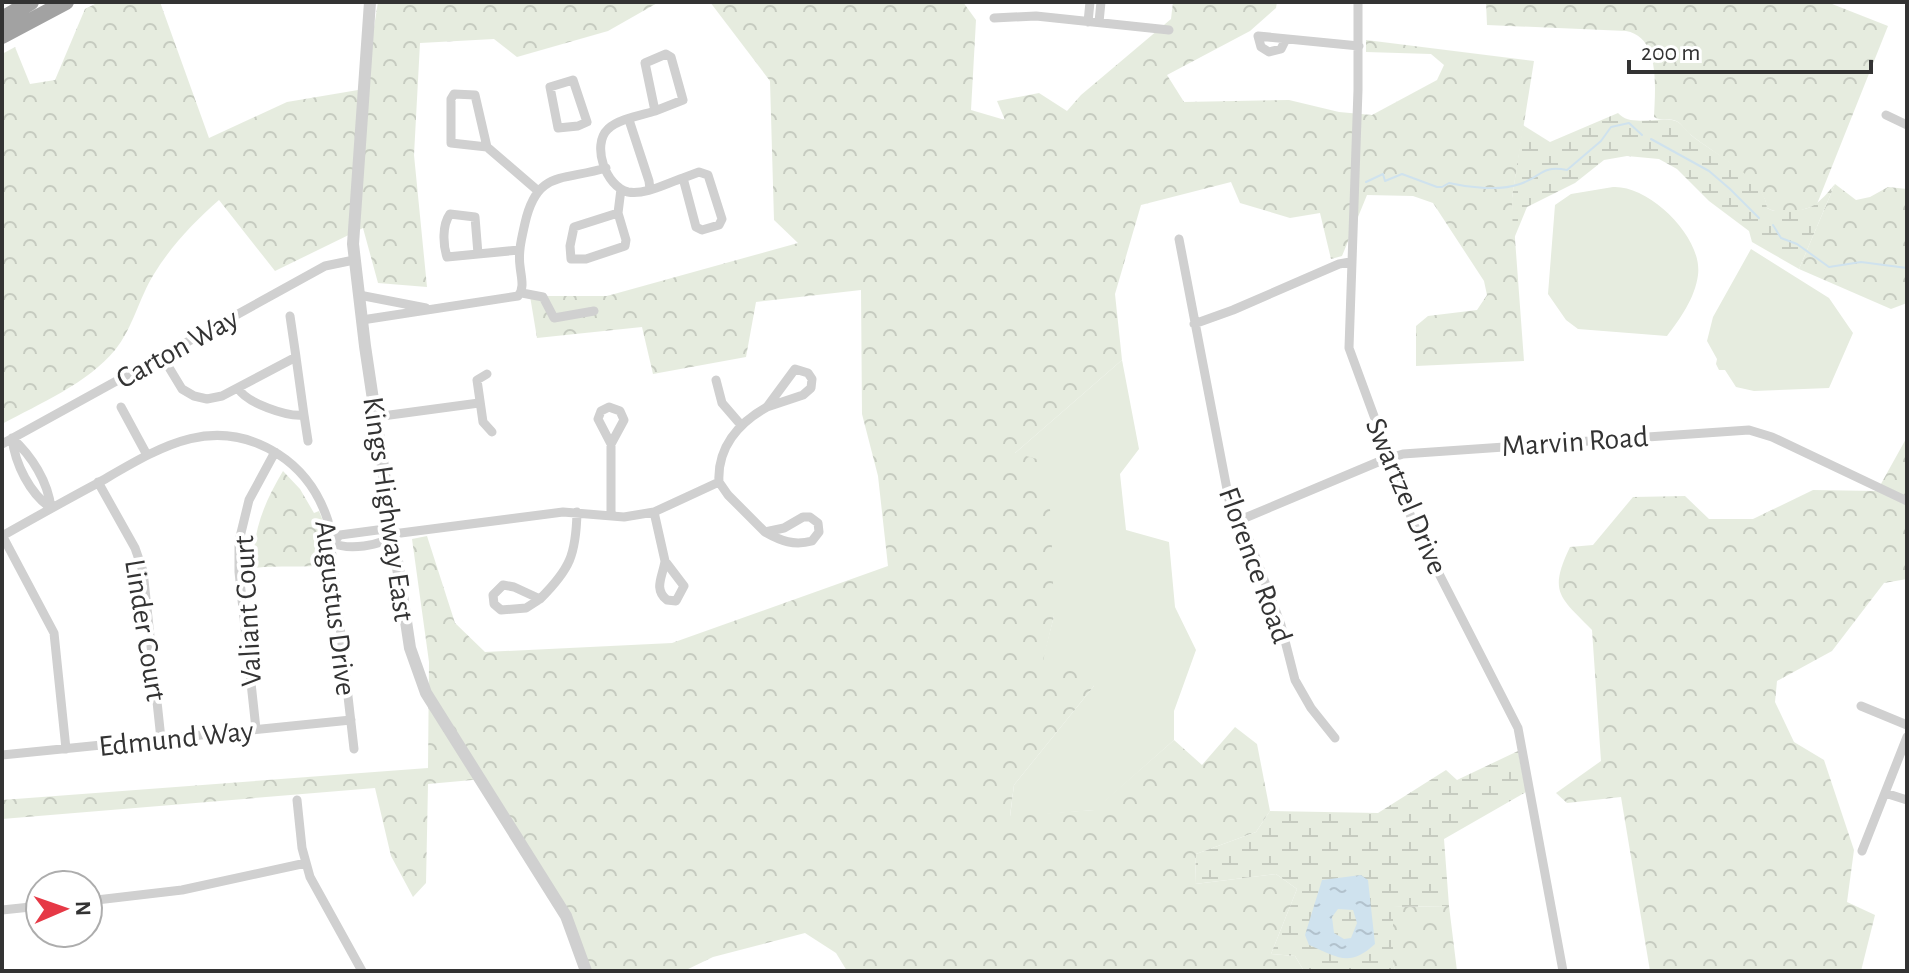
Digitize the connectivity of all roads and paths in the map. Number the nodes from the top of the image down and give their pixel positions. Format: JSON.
{"nodes":[{"id":1,"x":31,"y":2,"type":"edge"},
{"id":2,"x":66,"y":2,"type":"edge"},
{"id":3,"x":370,"y":2,"type":"edge"},
{"id":4,"x":1090,"y":2,"type":"edge"},
{"id":5,"x":1101,"y":2,"type":"edge"},
{"id":6,"x":1358,"y":2,"type":"edge"},
{"id":7,"x":994,"y":18,"type":"dead end"},
{"id":8,"x":2,"y":19,"type":"edge"},
{"id":9,"x":1088,"y":22,"type":"junction"},
{"id":10,"x":1099,"y":22,"type":"junction"},
{"id":11,"x":1169,"y":30,"type":"dead end"},
{"id":12,"x":2,"y":36,"type":"edge"},
{"id":13,"x":1286,"y":39,"type":"dead end"},
{"id":14,"x":1359,"y":46,"type":"junction"},
{"id":15,"x":655,"y":111,"type":"junction"},
{"id":16,"x":1886,"y":115,"type":"dead end"},
{"id":17,"x":629,"y":120,"type":"junction"},
{"id":18,"x":587,"y":122,"type":"junction"},
{"id":19,"x":1907,"y":125,"type":"edge"},
{"id":20,"x":605,"y":133,"type":"junction"},
{"id":21,"x":487,"y":147,"type":"junction"},
{"id":22,"x":606,"y":168,"type":"junction"},
{"id":23,"x":683,"y":178,"type":"junction"},
{"id":24,"x":621,"y":189,"type":"junction"},
{"id":25,"x":650,"y":189,"type":"junction"},
{"id":26,"x":537,"y":190,"type":"junction"},
{"id":27,"x":618,"y":213,"type":"junction"},
{"id":28,"x":1179,"y":239,"type":"dead end"},
{"id":29,"x":519,"y":250,"type":"junction"},
{"id":30,"x":478,"y":254,"type":"junction"},
{"id":31,"x":354,"y":260,"type":"junction"},
{"id":32,"x":1350,"y":262,"type":"junction"},
{"id":33,"x":522,"y":293,"type":"junction"},
{"id":34,"x":359,"y":295,"type":"junction"},
{"id":35,"x":429,"y":308,"type":"junction"},
{"id":36,"x":594,"y":311,"type":"dead end"},
{"id":37,"x":290,"y":316,"type":"dead end"},
{"id":38,"x":362,"y":320,"type":"junction"},
{"id":39,"x":1194,"y":324,"type":"junction"},
{"id":40,"x":162,"y":356,"type":"junction"},
{"id":41,"x":296,"y":357,"type":"junction"},
{"id":42,"x":487,"y":374,"type":"dead end"},
{"id":43,"x":716,"y":380,"type":"dead end"},
{"id":44,"x":238,"y":388,"type":"junction"},
{"id":45,"x":479,"y":403,"type":"junction"},
{"id":46,"x":121,"y":407,"type":"dead end"},
{"id":47,"x":767,"y":407,"type":"junction"},
{"id":48,"x":304,"y":415,"type":"junction"},
{"id":49,"x":375,"y":417,"type":"junction"},
{"id":50,"x":741,"y":425,"type":"junction"},
{"id":51,"x":492,"y":432,"type":"dead end"},
{"id":52,"x":12,"y":438,"type":"junction"},
{"id":53,"x":308,"y":441,"type":"dead end"},
{"id":54,"x":2,"y":444,"type":"edge"},
{"id":55,"x":611,"y":444,"type":"dead end"},
{"id":56,"x":275,"y":452,"type":"junction"},
{"id":57,"x":147,"y":455,"type":"junction"},
{"id":58,"x":1389,"y":458,"type":"junction"},
{"id":59,"x":98,"y":482,"type":"junction"},
{"id":60,"x":719,"y":482,"type":"junction"},
{"id":61,"x":1907,"y":501,"type":"edge"},
{"id":62,"x":51,"y":508,"type":"junction"},
{"id":63,"x":577,"y":512,"type":"junction"},
{"id":64,"x":654,"y":512,"type":"junction"},
{"id":65,"x":611,"y":515,"type":"junction"},
{"id":66,"x":1240,"y":520,"type":"junction"},
{"id":67,"x":765,"y":532,"type":"junction"},
{"id":68,"x":393,"y":534,"type":"junction"},
{"id":69,"x":2,"y":536,"type":"edge"},
{"id":70,"x":332,"y":543,"type":"junction"},
{"id":71,"x":665,"y":561,"type":"dead end"},
{"id":72,"x":540,"y":599,"type":"junction"},
{"id":73,"x":1861,"y":706,"type":"dead end"},
{"id":74,"x":351,"y":720,"type":"junction"},
{"id":75,"x":1907,"y":725,"type":"edge"},
{"id":76,"x":256,"y":729,"type":"junction"},
{"id":77,"x":1907,"y":737,"type":"edge"},
{"id":78,"x":1335,"y":738,"type":"dead end"},
{"id":79,"x":161,"y":739,"type":"junction"},
{"id":80,"x":66,"y":749,"type":"junction"},
{"id":81,"x":354,"y":749,"type":"dead end"},
{"id":82,"x":2,"y":755,"type":"edge"},
{"id":83,"x":1885,"y":793,"type":"junction"},
{"id":84,"x":297,"y":800,"type":"dead end"},
{"id":85,"x":1907,"y":800,"type":"edge"},
{"id":86,"x":1862,"y":851,"type":"dead end"},
{"id":87,"x":306,"y":863,"type":"junction"},
{"id":88,"x":104,"y":899,"type":"edge"},
{"id":89,"x":24,"y":908,"type":"edge"},
{"id":90,"x":2,"y":910,"type":"edge"},
{"id":91,"x":360,"y":970,"type":"edge"},
{"id":92,"x":586,"y":971,"type":"edge"},
{"id":93,"x":1563,"y":971,"type":"edge"}],
"edges":[{"from":1,"to":8,"type":"highway"},
{"from":2,"to":12,"type":"highway"},
{"from":3,"to":31,"type":"street","name":"Kings Highway East"},
{"from":4,"to":9,"type":"street"},
{"from":5,"to":10,"type":"street"},
{"from":6,"to":14,"type":"street","name":"Swartzel Drive"},
{"from":7,"to":9,"type":"street"},
{"from":9,"to":10,"type":"street"},
{"from":10,"to":11,"type":"street"},
{"from":13,"to":14,"type":"street"},
{"from":14,"to":32,"type":"street","name":"Swartzel Drive"},
{"from":15,"to":15,"type":"street"},
{"from":15,"to":17,"type":"street"},
{"from":16,"to":19,"type":"street"},
{"from":17,"to":20,"type":"street"},
{"from":17,"to":25,"type":"street"},
{"from":18,"to":18,"type":"street"},
{"from":18,"to":20,"type":"street"},
{"from":20,"to":22,"type":"street"},
{"from":21,"to":21,"type":"street"},
{"from":21,"to":26,"type":"street"},
{"from":22,"to":24,"type":"street"},
{"from":22,"to":26,"type":"street"},
{"from":23,"to":23,"type":"street"},
{"from":23,"to":25,"type":"street"},
{"from":24,"to":25,"type":"street"},
{"from":24,"to":27,"type":"street"},
{"from":26,"to":29,"type":"street"},
{"from":27,"to":27,"type":"street"},
{"from":28,"to":39,"type":"street","name":"Florence Road"},
{"from":29,"to":30,"type":"street"},
{"from":29,"to":33,"type":"street"},
{"from":30,"to":30,"type":"street"},
{"from":31,"to":34,"type":"street","name":"Kings Highway East"},
{"from":31,"to":40,"type":"street","name":"Carton Way"},
{"from":32,"to":39,"type":"street"},
{"from":32,"to":58,"type":"street","name":"Swartzel Drive"},
{"from":33,"to":35,"type":"street"},
{"from":33,"to":36,"type":"street"},
{"from":34,"to":35,"type":"street"},
{"from":34,"to":38,"type":"street","name":"Kings Highway East"},
{"from":35,"to":38,"type":"street"},
{"from":37,"to":41,"type":"street"},
{"from":38,"to":49,"type":"street","name":"Kings Highway East"},
{"from":39,"to":66,"type":"street","name":"Florence Road"},
{"from":40,"to":44,"type":"street"},
{"from":40,"to":52,"type":"street","name":"Carton Way"},
{"from":41,"to":44,"type":"street"},
{"from":41,"to":48,"type":"street"},
{"from":42,"to":45,"type":"street"},
{"from":43,"to":50,"type":"street"},
{"from":44,"to":48,"type":"street"},
{"from":45,"to":49,"type":"street"},
{"from":45,"to":51,"type":"street"},
{"from":46,"to":57,"type":"street"},
{"from":47,"to":47,"type":"street"},
{"from":47,"to":50,"type":"street"},
{"from":48,"to":53,"type":"street"},
{"from":49,"to":68,"type":"street","name":"Kings Highway East"},
{"from":50,"to":60,"type":"street"},
{"from":52,"to":54,"type":"street","name":"Carton Way"},
{"from":52,"to":62,"type":"street"},
{"from":55,"to":65,"type":"street"},
{"from":56,"to":57,"type":"street","name":"Augustus Drive"},
{"from":56,"to":70,"type":"street","name":"Augustus Drive"},
{"from":56,"to":76,"type":"street","name":"Valiant Court"},
{"from":57,"to":59,"type":"street","name":"Augustus Drive"},
{"from":58,"to":61,"type":"street","name":"Marvin Road"},
{"from":58,"to":66,"type":"street","name":"Marvin Road"},
{"from":58,"to":93,"type":"street","name":"Swartzel Drive"},
{"from":59,"to":62,"type":"street","name":"Augustus Drive"},
{"from":59,"to":79,"type":"street","name":"Linder Court"},
{"from":60,"to":64,"type":"street"},
{"from":60,"to":67,"type":"street"},
{"from":62,"to":69,"type":"street","name":"Augustus Drive"},
{"from":63,"to":65,"type":"street"},
{"from":63,"to":68,"type":"street"},
{"from":63,"to":72,"type":"street"},
{"from":64,"to":65,"type":"street"},
{"from":64,"to":71,"type":"street"},
{"from":66,"to":78,"type":"street","name":"Florence Road"},
{"from":67,"to":67,"type":"street"},
{"from":68,"to":70,"type":"street"},
{"from":68,"to":92,"type":"street","name":"Kings Highway East"},
{"from":69,"to":80,"type":"street"},
{"from":70,"to":74,"type":"street","name":"Augustus Drive"},
{"from":72,"to":72,"type":"street"},
{"from":73,"to":75,"type":"street"},
{"from":74,"to":76,"type":"street","name":"Edmund Way"},
{"from":74,"to":81,"type":"street","name":"Augustus Drive"},
{"from":76,"to":79,"type":"street","name":"Edmund Way"},
{"from":77,"to":83,"type":"street"},
{"from":79,"to":80,"type":"street","name":"Edmund Way"},
{"from":80,"to":82,"type":"street","name":"Edmund Way"},
{"from":83,"to":85,"type":"street"},
{"from":83,"to":86,"type":"street"},
{"from":84,"to":87,"type":"street"},
{"from":87,"to":88,"type":"street"},
{"from":87,"to":91,"type":"street"},
{"from":89,"to":90,"type":"street"}]}
